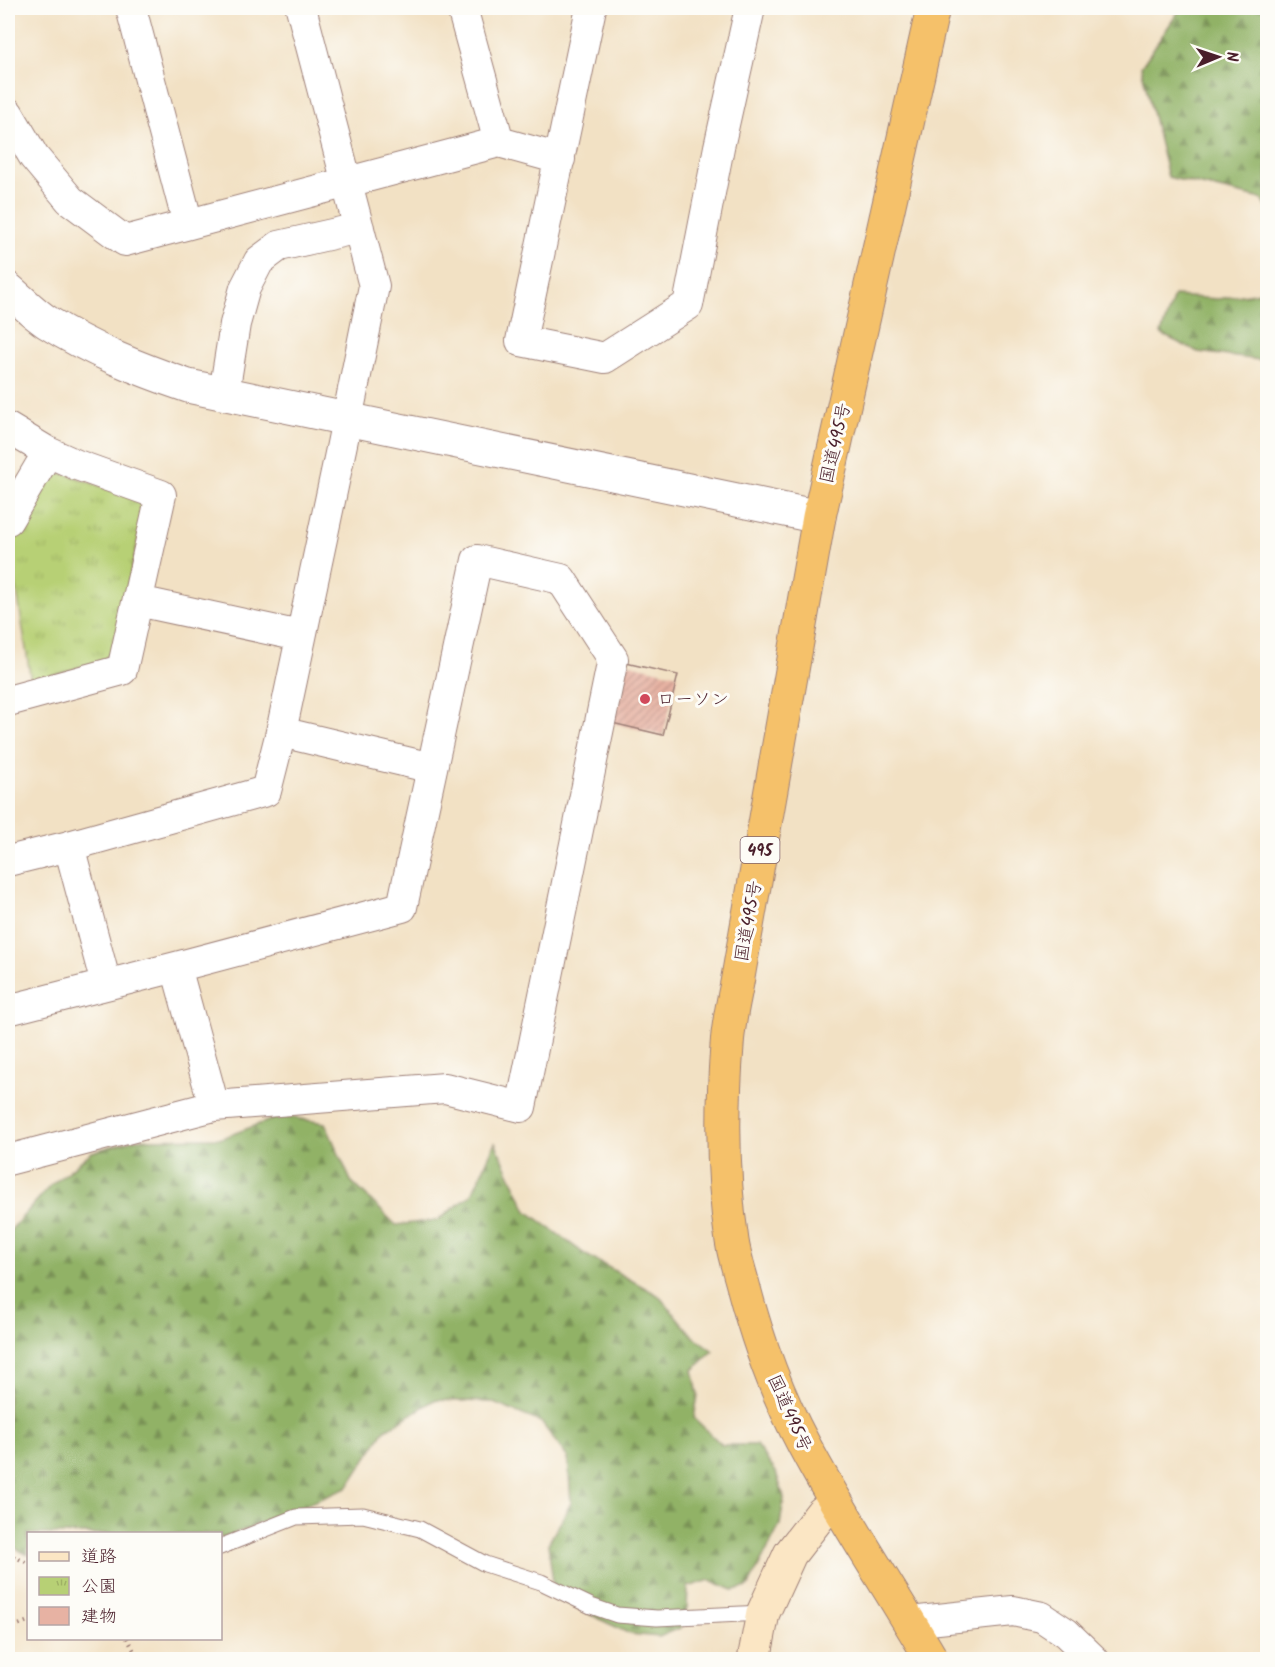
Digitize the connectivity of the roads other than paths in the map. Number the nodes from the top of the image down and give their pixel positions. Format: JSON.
{"nodes":[{"id":1,"x":131,"y":8,"type":"edge"},
{"id":2,"x":302,"y":8,"type":"edge"},
{"id":3,"x":462,"y":8,"type":"edge"},
{"id":4,"x":591,"y":8,"type":"edge"},
{"id":5,"x":750,"y":8,"type":"edge"},
{"id":6,"x":933,"y":8,"type":"edge"},
{"id":7,"x":8,"y":113,"type":"edge"},
{"id":8,"x":499,"y":142,"type":"junction"},
{"id":9,"x":560,"y":159,"type":"junction"},
{"id":10,"x":347,"y":182,"type":"junction"},
{"id":11,"x":188,"y":224,"type":"junction"},
{"id":12,"x":359,"y":228,"type":"junction"},
{"id":13,"x":8,"y":289,"type":"edge"},
{"id":14,"x":224,"y":393,"type":"junction"},
{"id":15,"x":347,"y":420,"type":"junction"},
{"id":16,"x":8,"y":428,"type":"edge"},
{"id":17,"x":48,"y":452,"type":"junction"},
{"id":18,"x":819,"y":517,"type":"junction"},
{"id":19,"x":8,"y":520,"type":"edge"},
{"id":20,"x":138,"y":601,"type":"junction"},
{"id":21,"x":300,"y":636,"type":"junction"},
{"id":22,"x":8,"y":701,"type":"edge"},
{"id":23,"x":281,"y":732,"type":"junction"},
{"id":24,"x":432,"y":768,"type":"junction"},
{"id":25,"x":69,"y":846,"type":"junction"},
{"id":26,"x":8,"y":861,"type":"edge"},
{"id":27,"x":176,"y":967,"type":"junction"},
{"id":28,"x":106,"y":984,"type":"junction"},
{"id":29,"x":8,"y":1010,"type":"edge"},
{"id":30,"x":214,"y":1106,"type":"junction"},
{"id":31,"x":8,"y":1160,"type":"edge"},
{"id":32,"x":836,"y":1502,"type":"junction"},
{"id":33,"x":222,"y":1546,"type":"edge"},
{"id":34,"x":763,"y":1613,"type":"junction"},
{"id":35,"x":910,"y":1622,"type":"junction"},
{"id":36,"x":754,"y":1659,"type":"edge"},
{"id":37,"x":932,"y":1659,"type":"edge"},
{"id":38,"x":1094,"y":1659,"type":"edge"}],
"edges":[{"from":1,"to":11,"type":"street"},
{"from":2,"to":10,"type":"street"},
{"from":3,"to":8,"type":"street"},
{"from":4,"to":9,"type":"street"},
{"from":5,"to":9,"type":"street"},
{"from":6,"to":18,"type":"highway","name":"国道495号","number":"495"},
{"from":7,"to":11,"type":"street"},
{"from":8,"to":9,"type":"street"},
{"from":8,"to":10,"type":"street"},
{"from":10,"to":11,"type":"street"},
{"from":10,"to":12,"type":"street"},
{"from":12,"to":14,"type":"street"},
{"from":12,"to":15,"type":"street"},
{"from":13,"to":14,"type":"street"},
{"from":14,"to":15,"type":"street"},
{"from":15,"to":18,"type":"street"},
{"from":15,"to":21,"type":"street"},
{"from":16,"to":17,"type":"street"},
{"from":17,"to":19,"type":"street"},
{"from":17,"to":20,"type":"street"},
{"from":18,"to":32,"type":"highway","name":"国道495号","number":"495"},
{"from":20,"to":21,"type":"street"},
{"from":20,"to":22,"type":"street"},
{"from":21,"to":23,"type":"street"},
{"from":23,"to":24,"type":"street"},
{"from":23,"to":25,"type":"street"},
{"from":24,"to":27,"type":"street"},
{"from":24,"to":30,"type":"street"},
{"from":25,"to":26,"type":"street"},
{"from":25,"to":28,"type":"street"},
{"from":27,"to":28,"type":"street"},
{"from":27,"to":30,"type":"street"},
{"from":28,"to":29,"type":"street"},
{"from":30,"to":31,"type":"street"},
{"from":32,"to":34,"type":"main road"},
{"from":32,"to":35,"type":"highway","name":"国道495号","number":"495"},
{"from":33,"to":34,"type":"lane"},
{"from":34,"to":36,"type":"main road"},
{"from":35,"to":37,"type":"highway","name":"国道495号","number":"495"},
{"from":35,"to":38,"type":"street"}]}
